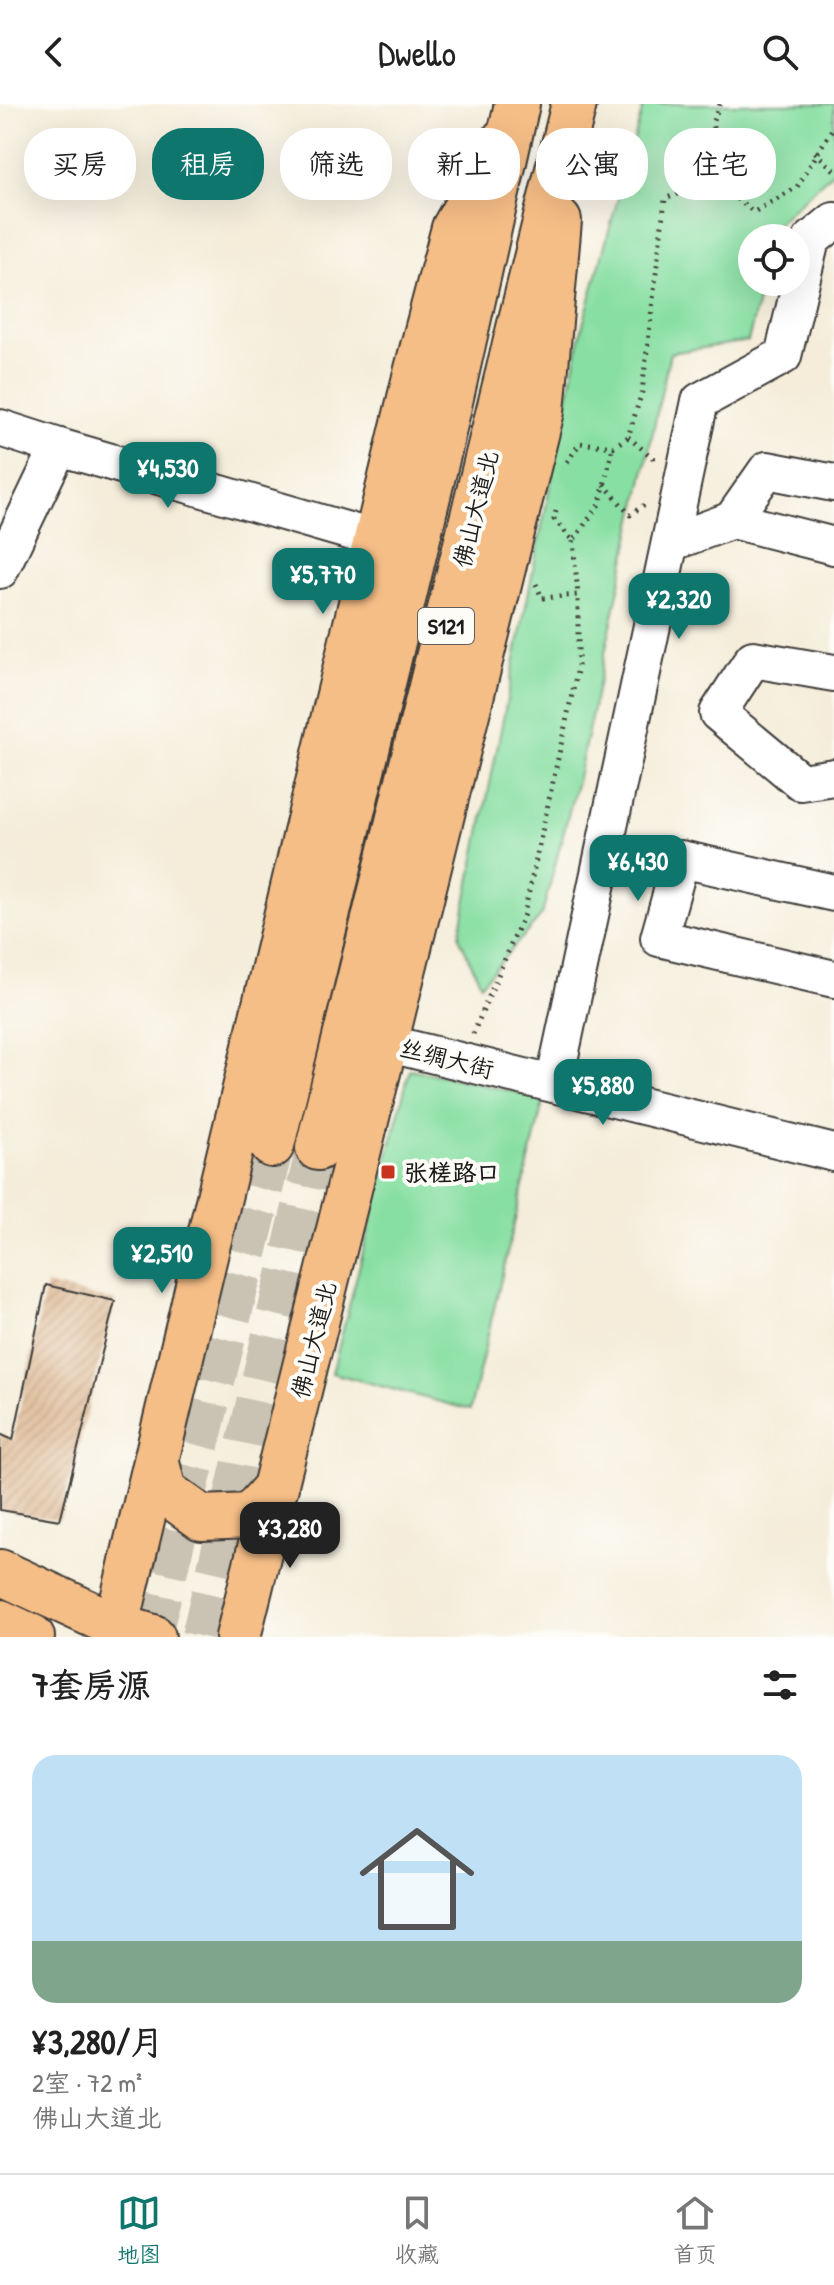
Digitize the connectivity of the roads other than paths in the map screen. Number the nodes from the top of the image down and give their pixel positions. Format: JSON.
{"nodes":[{"id":1,"x":513,"y":112,"type":"edge"},
{"id":2,"x":575,"y":115,"type":"edge"},
{"id":3,"x":834,"y":221,"type":"edge"},
{"id":4,"x":0,"y":428,"type":"edge"},
{"id":5,"x":59,"y":447,"type":"junction"},
{"id":6,"x":834,"y":483,"type":"edge"},
{"id":7,"x":732,"y":520,"type":"junction"},
{"id":8,"x":376,"y":539,"type":"junction"},
{"id":9,"x":670,"y":543,"type":"junction"},
{"id":10,"x":834,"y":546,"type":"edge"},
{"id":11,"x":0,"y":570,"type":"edge"},
{"id":12,"x":834,"y":673,"type":"edge"},
{"id":13,"x":834,"y":777,"type":"edge"},
{"id":14,"x":834,"y":893,"type":"edge"},
{"id":15,"x":834,"y":979,"type":"edge"},
{"id":16,"x":386,"y":1043,"type":"junction"},
{"id":17,"x":554,"y":1084,"type":"junction"},
{"id":18,"x":252,"y":1144,"type":"junction"},
{"id":19,"x":318,"y":1148,"type":"tunnel mouth"},
{"id":20,"x":834,"y":1153,"type":"edge"},
{"id":21,"x":157,"y":1463,"type":"junction"},
{"id":22,"x":276,"y":1487,"type":"junction"},
{"id":23,"x":0,"y":1572,"type":"edge"},
{"id":24,"x":0,"y":1622,"type":"edge"},
{"id":25,"x":128,"y":1633,"type":"edge"},
{"id":26,"x":32,"y":1637,"type":"edge"},
{"id":27,"x":238,"y":1637,"type":"edge"}],
"edges":[{"from":1,"to":8,"type":"main road"},
{"from":1,"to":18,"type":"main road","name":"佛山大道北","number":"S121"},
{"from":2,"to":16,"type":"main road","name":"佛山大道北"},
{"from":2,"to":19,"type":"main road","name":"佛山大道北","number":"S121"},
{"from":3,"to":9,"type":"street"},
{"from":4,"to":5,"type":"street"},
{"from":5,"to":8,"type":"street"},
{"from":5,"to":11,"type":"street"},
{"from":6,"to":7,"type":"street"},
{"from":7,"to":9,"type":"street"},
{"from":7,"to":10,"type":"street"},
{"from":8,"to":18,"type":"main road"},
{"from":9,"to":17,"type":"street"},
{"from":12,"to":13,"type":"street"},
{"from":14,"to":15,"type":"street"},
{"from":16,"to":17,"type":"street","name":"丝绸大街"},
{"from":16,"to":22,"type":"main road","name":"佛山大道北"},
{"from":17,"to":20,"type":"street","name":"丝绸大街"},
{"from":18,"to":21,"type":"main road","name":"佛山大道北"},
{"from":21,"to":22,"type":"main road"},
{"from":21,"to":25,"type":"main road","name":"佛山大道北"},
{"from":22,"to":27,"type":"main road","name":"佛山大道北"},
{"from":23,"to":25,"type":"main road"},
{"from":24,"to":26,"type":"main road"}]}
